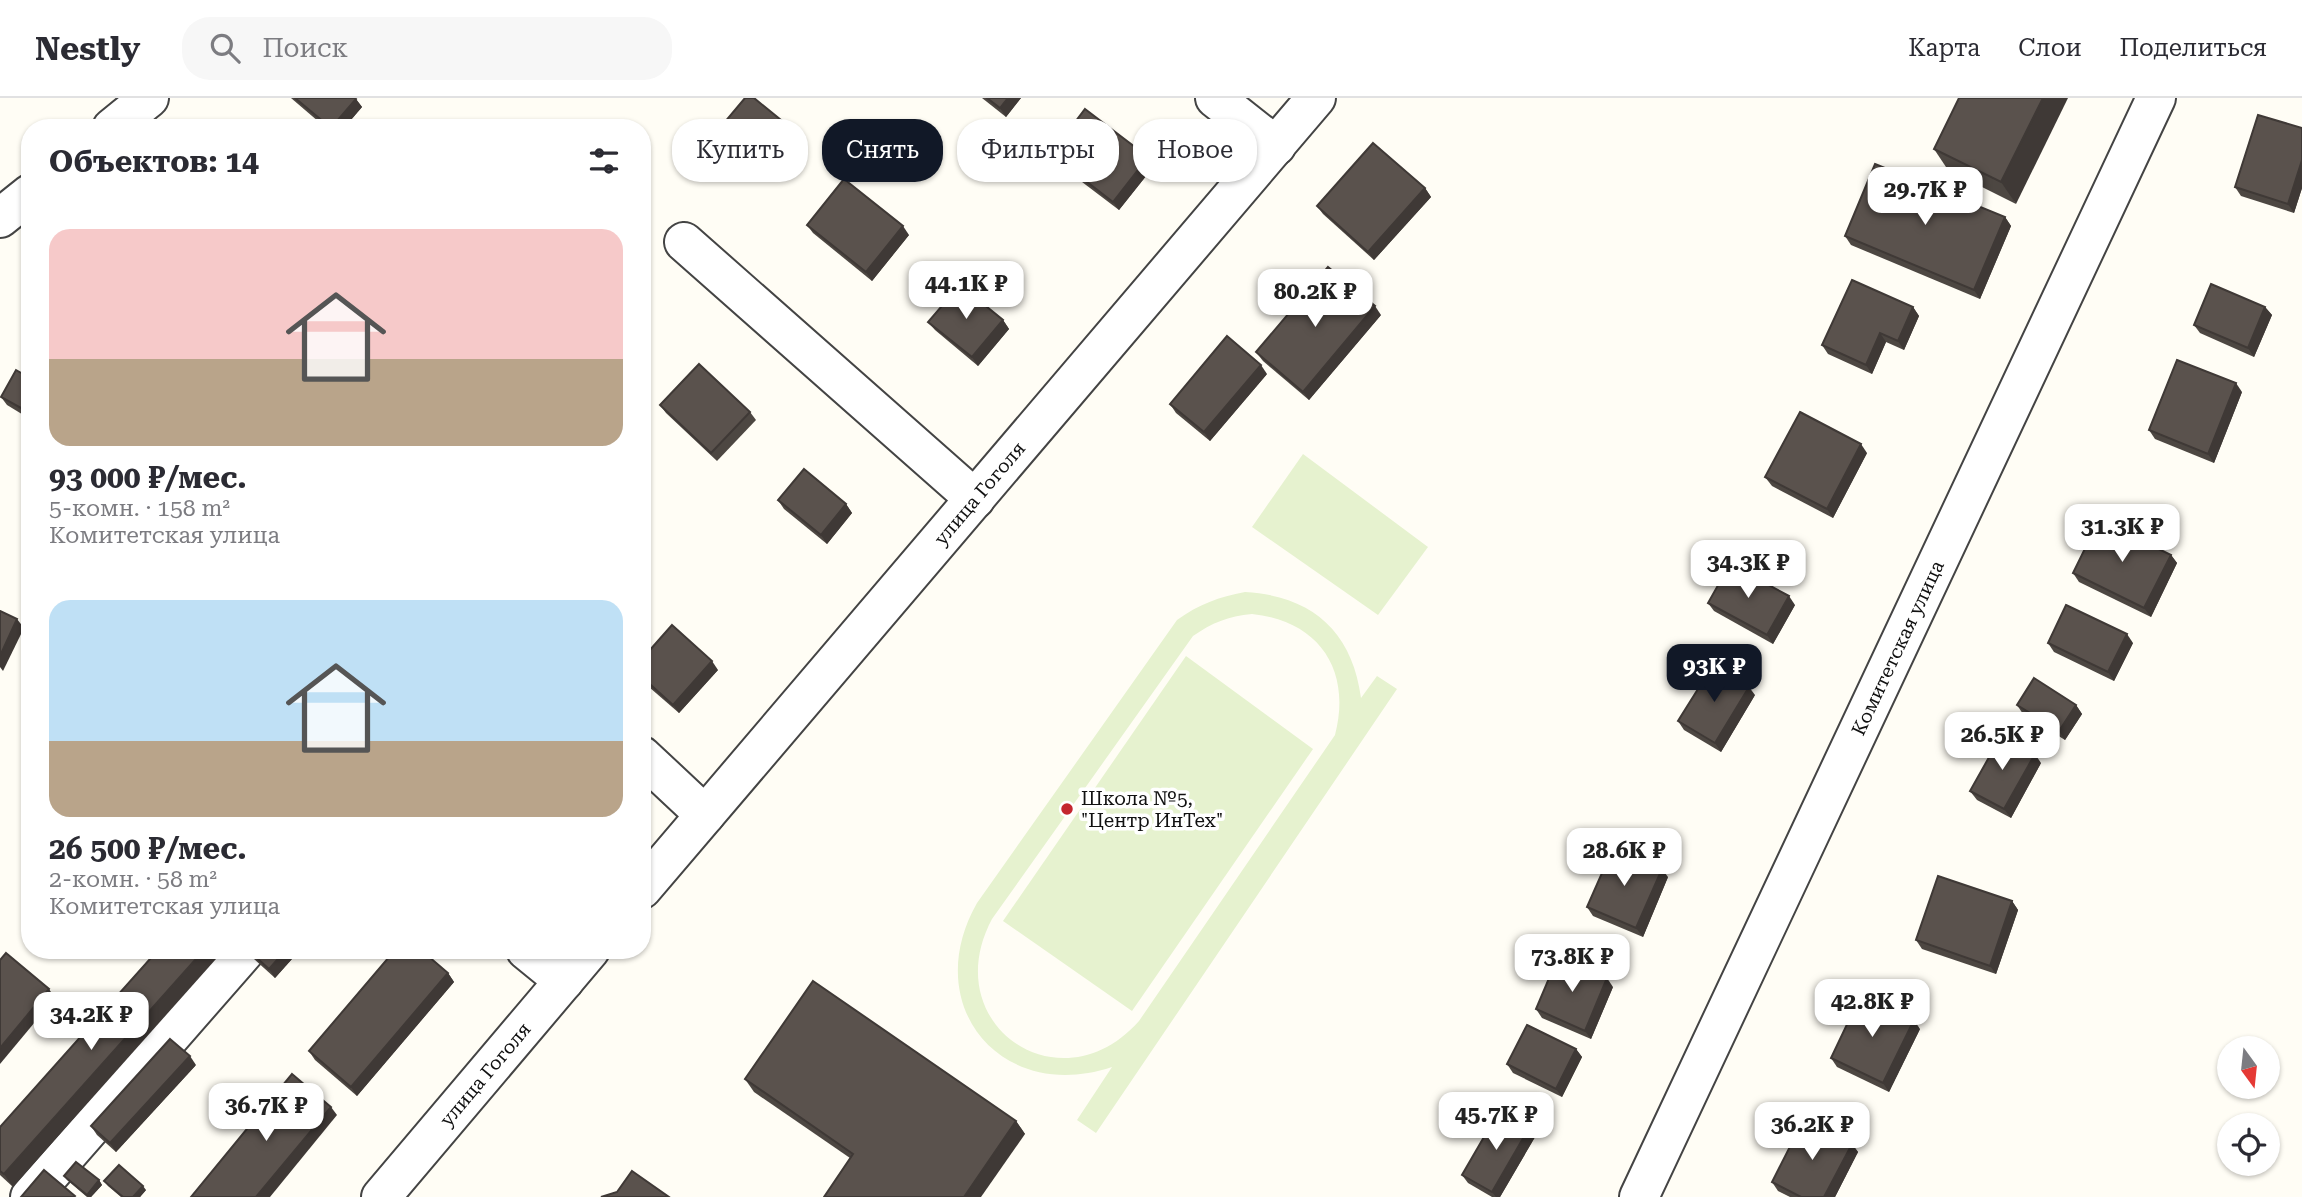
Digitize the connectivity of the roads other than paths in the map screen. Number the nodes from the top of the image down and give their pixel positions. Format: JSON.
{"nodes":[{"id":1,"x":149,"y":98,"type":"edge"},
{"id":2,"x":1214,"y":98,"type":"edge"},
{"id":3,"x":1316,"y":98,"type":"edge"},
{"id":4,"x":2156,"y":98,"type":"edge"},
{"id":5,"x":123,"y":119,"type":"edge"},
{"id":6,"x":1276,"y":146,"type":"junction"},
{"id":7,"x":21,"y":201,"type":"edge"},
{"id":8,"x":0,"y":218,"type":"edge"},
{"id":9,"x":684,"y":242,"type":"dead end"},
{"id":10,"x":975,"y":499,"type":"junction"},
{"id":11,"x":651,"y":764,"type":"edge"},
{"id":12,"x":705,"y":815,"type":"junction"},
{"id":13,"x":651,"y":878,"type":"edge"},
{"id":14,"x":238,"y":959,"type":"edge"},
{"id":15,"x":537,"y":959,"type":"edge"},
{"id":16,"x":582,"y":959,"type":"edge"},
{"id":17,"x":564,"y":981,"type":"junction"},
{"id":18,"x":30,"y":1197,"type":"edge"},
{"id":19,"x":380,"y":1197,"type":"edge"},
{"id":20,"x":1639,"y":1197,"type":"edge"}],
"edges":[{"from":1,"to":5,"type":"street"},
{"from":2,"to":6,"type":"street"},
{"from":3,"to":6,"type":"street","name":"улица Гоголя"},
{"from":4,"to":20,"type":"street","name":"Комитетская улица"},
{"from":6,"to":10,"type":"street","name":"улица Гоголя"},
{"from":7,"to":8,"type":"street"},
{"from":9,"to":10,"type":"street"},
{"from":10,"to":12,"type":"street","name":"улица Гоголя"},
{"from":11,"to":12,"type":"street"},
{"from":12,"to":13,"type":"street","name":"улица Гоголя"},
{"from":14,"to":18,"type":"street"},
{"from":15,"to":17,"type":"street"},
{"from":16,"to":17,"type":"street","name":"улица Гоголя"},
{"from":17,"to":19,"type":"street","name":"улица Гоголя"}]}
